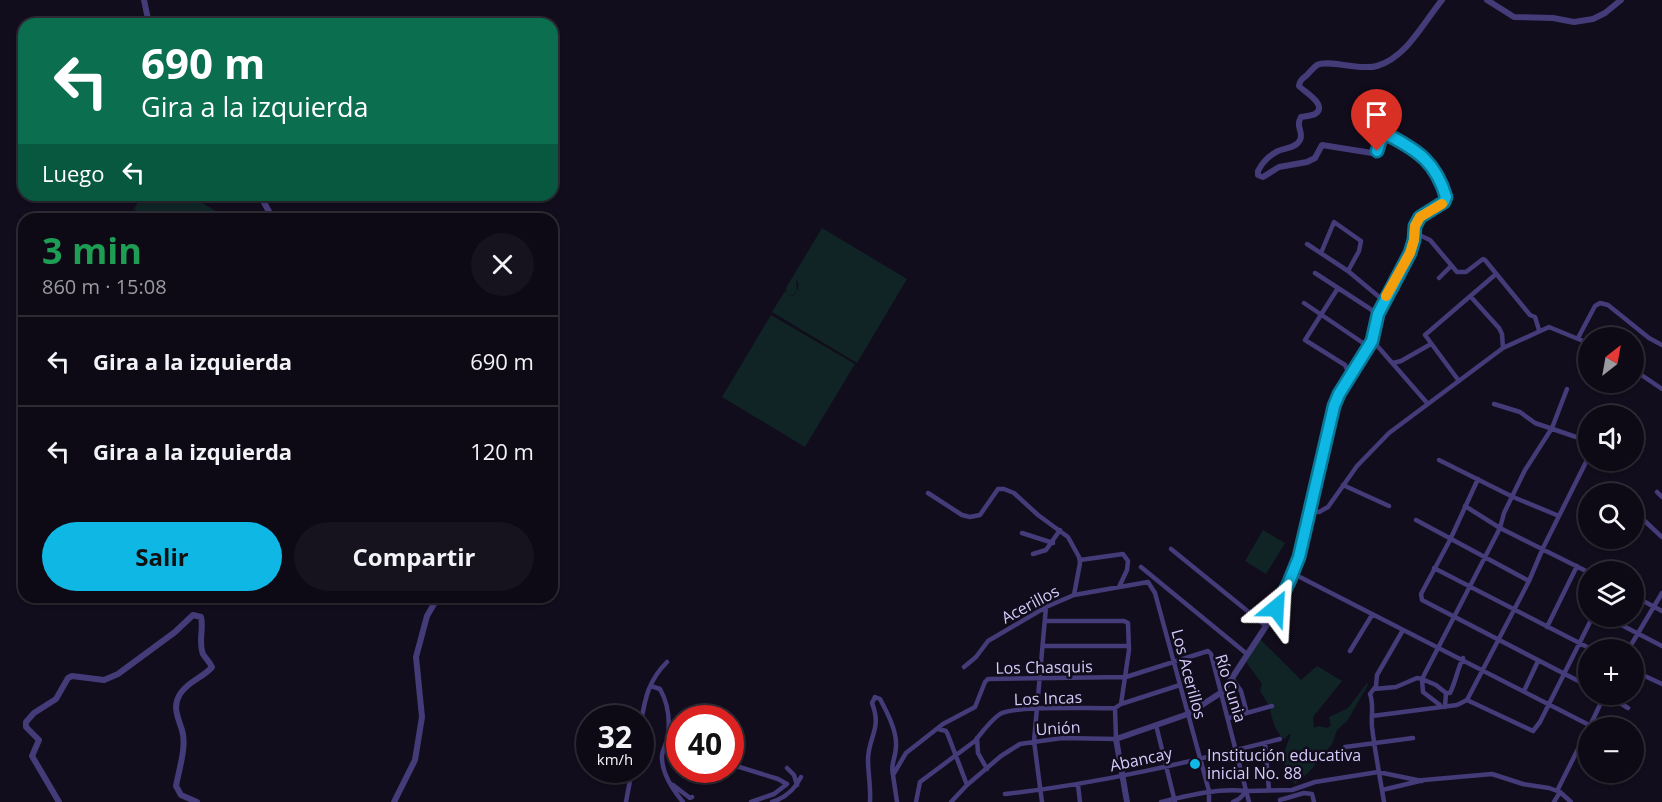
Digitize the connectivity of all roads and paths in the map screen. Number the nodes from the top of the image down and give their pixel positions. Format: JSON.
{"nodes":[{"id":1,"x":144,"y":0,"type":"edge"},
{"id":2,"x":1442,"y":0,"type":"edge"},
{"id":3,"x":1487,"y":0,"type":"edge"},
{"id":4,"x":1621,"y":0,"type":"edge"},
{"id":5,"x":148,"y":18,"type":"edge"},
{"id":6,"x":1415,"y":233,"type":"junction"},
{"id":7,"x":1307,"y":244,"type":"dead end"},
{"id":8,"x":1321,"y":253,"type":"junction"},
{"id":9,"x":1451,"y":266,"type":"junction"},
{"id":10,"x":1348,"y":270,"type":"junction"},
{"id":11,"x":1315,"y":273,"type":"dead end"},
{"id":12,"x":1496,"y":274,"type":"junction"},
{"id":13,"x":1440,"y":278,"type":"dead end"},
{"id":14,"x":1338,"y":288,"type":"junction"},
{"id":15,"x":1471,"y":297,"type":"junction"},
{"id":16,"x":1384,"y":301,"type":"junction"},
{"id":17,"x":1304,"y":303,"type":"dead end"},
{"id":18,"x":1321,"y":314,"type":"junction"},
{"id":19,"x":1378,"y":314,"type":"junction"},
{"id":20,"x":1584,"y":327,"type":"edge"},
{"id":21,"x":1636,"y":327,"type":"edge"},
{"id":22,"x":1539,"y":330,"type":"junction"},
{"id":23,"x":1644,"y":334,"type":"edge"},
{"id":24,"x":1578,"y":338,"type":"edge"},
{"id":25,"x":1371,"y":344,"type":"junction"},
{"id":26,"x":1431,"y":344,"type":"junction"},
{"id":27,"x":1662,"y":345,"type":"edge"},
{"id":28,"x":1503,"y":348,"type":"junction"},
{"id":29,"x":1393,"y":363,"type":"junction"},
{"id":30,"x":1350,"y":376,"type":"junction"},
{"id":31,"x":1644,"y":376,"type":"edge"},
{"id":32,"x":1459,"y":381,"type":"junction"},
{"id":33,"x":1662,"y":388,"type":"edge"},
{"id":34,"x":1567,"y":389,"type":"dead end"},
{"id":35,"x":1428,"y":404,"type":"junction"},
{"id":36,"x":1494,"y":404,"type":"dead end"},
{"id":37,"x":1552,"y":428,"type":"junction"},
{"id":38,"x":1578,"y":438,"type":"edge"},
{"id":39,"x":1440,"y":460,"type":"dead end"},
{"id":40,"x":1582,"y":471,"type":"edge"},
{"id":41,"x":1478,"y":479,"type":"junction"},
{"id":42,"x":1343,"y":485,"type":"junction"},
{"id":43,"x":1657,"y":492,"type":"dead end"},
{"id":44,"x":928,"y":493,"type":"dead end"},
{"id":45,"x":1513,"y":497,"type":"junction"},
{"id":46,"x":1662,"y":497,"type":"edge"},
{"id":47,"x":1389,"y":506,"type":"dead end"},
{"id":48,"x":1465,"y":506,"type":"junction"},
{"id":49,"x":1309,"y":512,"type":"junction"},
{"id":50,"x":1559,"y":516,"type":"junction"},
{"id":51,"x":1416,"y":520,"type":"dead end"},
{"id":52,"x":1644,"y":520,"type":"edge"},
{"id":53,"x":1500,"y":528,"type":"junction"},
{"id":54,"x":1060,"y":531,"type":"junction"},
{"id":55,"x":1022,"y":533,"type":"dead end"},
{"id":56,"x":1662,"y":537,"type":"edge"},
{"id":57,"x":1450,"y":540,"type":"junction"},
{"id":58,"x":1053,"y":543,"type":"junction"},
{"id":59,"x":1171,"y":549,"type":"dead end"},
{"id":60,"x":1543,"y":549,"type":"junction"},
{"id":61,"x":1033,"y":554,"type":"dead end"},
{"id":62,"x":1484,"y":557,"type":"junction"},
{"id":63,"x":1080,"y":560,"type":"junction"},
{"id":64,"x":1577,"y":566,"type":"joint"},
{"id":65,"x":1141,"y":567,"type":"dead end"},
{"id":66,"x":1434,"y":568,"type":"junction"},
{"id":67,"x":1292,"y":573,"type":"junction"},
{"id":68,"x":1529,"y":581,"type":"junction"},
{"id":69,"x":1469,"y":586,"type":"junction"},
{"id":70,"x":1119,"y":587,"type":"junction"},
{"id":71,"x":1662,"y":593,"type":"edge"},
{"id":72,"x":1074,"y":595,"type":"junction"},
{"id":73,"x":1644,"y":602,"type":"edge"},
{"id":74,"x":435,"y":603,"type":"edge"},
{"id":75,"x":1046,"y":607,"type":"junction"},
{"id":76,"x":1653,"y":607,"type":"junction"},
{"id":77,"x":1514,"y":611,"type":"junction"},
{"id":78,"x":1662,"y":611,"type":"edge"},
{"id":79,"x":1372,"y":615,"type":"junction"},
{"id":80,"x":1453,"y":617,"type":"junction"},
{"id":81,"x":1045,"y":621,"type":"junction"},
{"id":82,"x":1266,"y":626,"type":"junction"},
{"id":83,"x":1547,"y":627,"type":"junction"},
{"id":84,"x":1625,"y":627,"type":"edge"},
{"id":85,"x":1403,"y":630,"type":"junction"},
{"id":86,"x":1636,"y":633,"type":"junction"},
{"id":87,"x":1633,"y":639,"type":"edge"},
{"id":88,"x":1499,"y":640,"type":"junction"},
{"id":89,"x":1578,"y":642,"type":"edge"},
{"id":90,"x":1043,"y":646,"type":"junction"},
{"id":91,"x":1129,"y":646,"type":"junction"},
{"id":92,"x":1438,"y":646,"type":"junction"},
{"id":93,"x":1662,"y":646,"type":"edge"},
{"id":94,"x":1578,"y":647,"type":"edge"},
{"id":95,"x":1350,"y":651,"type":"dead end"},
{"id":96,"x":1247,"y":654,"type":"junction"},
{"id":97,"x":1463,"y":658,"type":"junction"},
{"id":98,"x":1538,"y":661,"type":"junction"},
{"id":99,"x":667,"y":662,"type":"dead end"},
{"id":100,"x":1173,"y":662,"type":"junction"},
{"id":101,"x":964,"y":667,"type":"dead end"},
{"id":102,"x":1484,"y":670,"type":"junction"},
{"id":103,"x":1564,"y":674,"type":"junction"},
{"id":104,"x":1644,"y":676,"type":"edge"},
{"id":105,"x":1126,"y":677,"type":"junction"},
{"id":106,"x":1232,"y":678,"type":"junction"},
{"id":107,"x":1422,"y":679,"type":"junction"},
{"id":108,"x":1040,"y":680,"type":"junction"},
{"id":109,"x":1578,"y":681,"type":"edge"},
{"id":110,"x":1662,"y":684,"type":"edge"},
{"id":111,"x":1180,"y":685,"type":"junction"},
{"id":112,"x":651,"y":686,"type":"junction"},
{"id":113,"x":1374,"y":689,"type":"junction"},
{"id":114,"x":1524,"y":691,"type":"junction"},
{"id":115,"x":1222,"y":692,"type":"junction"},
{"id":116,"x":1446,"y":693,"type":"junction"},
{"id":117,"x":1467,"y":700,"type":"junction"},
{"id":118,"x":1549,"y":703,"type":"junction"},
{"id":119,"x":1121,"y":704,"type":"junction"},
{"id":120,"x":644,"y":705,"type":"edge"},
{"id":121,"x":1623,"y":705,"type":"edge"},
{"id":122,"x":1272,"y":706,"type":"dead end"},
{"id":123,"x":1445,"y":707,"type":"junction"},
{"id":124,"x":1115,"y":708,"type":"junction"},
{"id":125,"x":1439,"y":708,"type":"junction"},
{"id":126,"x":1628,"y":708,"type":"dead end"},
{"id":127,"x":1036,"y":709,"type":"junction"},
{"id":128,"x":1247,"y":713,"type":"junction"},
{"id":129,"x":1188,"y":714,"type":"junction"},
{"id":130,"x":1372,"y":716,"type":"junction"},
{"id":131,"x":1228,"y":718,"type":"junction"},
{"id":132,"x":1578,"y":720,"type":"edge"},
{"id":133,"x":1156,"y":725,"type":"junction"},
{"id":134,"x":938,"y":729,"type":"junction"},
{"id":135,"x":977,"y":738,"type":"junction"},
{"id":136,"x":1413,"y":738,"type":"dead end"},
{"id":137,"x":1116,"y":739,"type":"junction"},
{"id":138,"x":1280,"y":739,"type":"dead end"},
{"id":139,"x":1034,"y":741,"type":"junction"},
{"id":140,"x":1265,"y":742,"type":"junction"},
{"id":141,"x":1374,"y":743,"type":"junction"},
{"id":142,"x":1345,"y":747,"type":"dead end"},
{"id":143,"x":1237,"y":750,"type":"junction"},
{"id":144,"x":1578,"y":753,"type":"edge"},
{"id":145,"x":955,"y":755,"type":"junction"},
{"id":146,"x":1200,"y":758,"type":"junction"},
{"id":147,"x":1167,"y":766,"type":"junction"},
{"id":148,"x":744,"y":768,"type":"edge"},
{"id":149,"x":787,"y":768,"type":"dead end"},
{"id":150,"x":987,"y":769,"type":"junction"},
{"id":151,"x":1378,"y":772,"type":"junction"},
{"id":152,"x":893,"y":775,"type":"junction"},
{"id":153,"x":1121,"y":776,"type":"junction"},
{"id":154,"x":801,"y":777,"type":"dead end"},
{"id":155,"x":1422,"y":781,"type":"junction"},
{"id":156,"x":630,"y":783,"type":"edge"},
{"id":157,"x":671,"y":784,"type":"junction"},
{"id":158,"x":967,"y":784,"type":"junction"},
{"id":159,"x":797,"y":785,"type":"junction"},
{"id":160,"x":1078,"y":785,"type":"junction"},
{"id":161,"x":1040,"y":790,"type":"junction"},
{"id":162,"x":1248,"y":790,"type":"junction"},
{"id":163,"x":1269,"y":790,"type":"junction"},
{"id":164,"x":1382,"y":790,"type":"junction"},
{"id":165,"x":1209,"y":791,"type":"junction"},
{"id":166,"x":1278,"y":792,"type":"junction"},
{"id":167,"x":1558,"y":792,"type":"junction"},
{"id":168,"x":1005,"y":794,"type":"dead end"},
{"id":169,"x":692,"y":797,"type":"dead end"},
{"id":170,"x":1175,"y":800,"type":"edge"},
{"id":171,"x":1280,"y":801,"type":"edge"},
{"id":172,"x":58,"y":802,"type":"edge"},
{"id":173,"x":197,"y":802,"type":"edge"},
{"id":174,"x":394,"y":802,"type":"edge"},
{"id":175,"x":626,"y":802,"type":"edge"},
{"id":176,"x":683,"y":802,"type":"edge"},
{"id":177,"x":751,"y":802,"type":"edge"},
{"id":178,"x":772,"y":802,"type":"edge"},
{"id":179,"x":870,"y":802,"type":"edge"},
{"id":180,"x":897,"y":802,"type":"edge"},
{"id":181,"x":916,"y":802,"type":"edge"},
{"id":182,"x":951,"y":802,"type":"edge"},
{"id":183,"x":1042,"y":802,"type":"edge"},
{"id":184,"x":1080,"y":802,"type":"edge"},
{"id":185,"x":1126,"y":802,"type":"edge"},
{"id":186,"x":1161,"y":802,"type":"edge"},
{"id":187,"x":1209,"y":802,"type":"edge"},
{"id":188,"x":1233,"y":802,"type":"edge"},
{"id":189,"x":1249,"y":802,"type":"edge"},
{"id":190,"x":1314,"y":802,"type":"edge"},
{"id":191,"x":1384,"y":802,"type":"edge"},
{"id":192,"x":1554,"y":802,"type":"edge"},
{"id":193,"x":1571,"y":802,"type":"edge"}],
"edges":[{"from":1,"to":5,"type":"street"},
{"from":2,"to":6,"type":"street"},
{"from":3,"to":4,"type":"street"},
{"from":6,"to":9,"type":"street"},
{"from":6,"to":16,"type":"street"},
{"from":7,"to":8,"type":"street"},
{"from":8,"to":10,"type":"street"},
{"from":8,"to":10,"type":"street"},
{"from":9,"to":12,"type":"street"},
{"from":9,"to":13,"type":"street"},
{"from":10,"to":16,"type":"street"},
{"from":11,"to":14,"type":"street"},
{"from":12,"to":15,"type":"street"},
{"from":12,"to":22,"type":"street"},
{"from":14,"to":18,"type":"street"},
{"from":14,"to":19,"type":"street"},
{"from":15,"to":26,"type":"street"},
{"from":15,"to":28,"type":"street"},
{"from":16,"to":19,"type":"street"},
{"from":17,"to":18,"type":"street"},
{"from":18,"to":25,"type":"street"},
{"from":18,"to":30,"type":"street"},
{"from":19,"to":25,"type":"street"},
{"from":20,"to":21,"type":"street"},
{"from":22,"to":24,"type":"street"},
{"from":22,"to":28,"type":"street"},
{"from":23,"to":27,"type":"street"},
{"from":25,"to":29,"type":"street"},
{"from":25,"to":30,"type":"street"},
{"from":26,"to":29,"type":"street"},
{"from":26,"to":32,"type":"street"},
{"from":28,"to":32,"type":"street"},
{"from":29,"to":35,"type":"street"},
{"from":30,"to":49,"type":"street"},
{"from":31,"to":33,"type":"street"},
{"from":32,"to":35,"type":"street"},
{"from":34,"to":37,"type":"street"},
{"from":35,"to":42,"type":"street"},
{"from":36,"to":37,"type":"street"},
{"from":37,"to":38,"type":"street"},
{"from":37,"to":45,"type":"street"},
{"from":39,"to":41,"type":"street"},
{"from":40,"to":50,"type":"street"},
{"from":41,"to":45,"type":"street"},
{"from":41,"to":48,"type":"street"},
{"from":42,"to":47,"type":"street"},
{"from":42,"to":49,"type":"street"},
{"from":43,"to":46,"type":"street"},
{"from":44,"to":54,"type":"street"},
{"from":45,"to":50,"type":"street"},
{"from":45,"to":53,"type":"street"},
{"from":48,"to":53,"type":"street"},
{"from":48,"to":57,"type":"street"},
{"from":49,"to":67,"type":"street"},
{"from":50,"to":60,"type":"street"},
{"from":51,"to":57,"type":"street"},
{"from":52,"to":56,"type":"street"},
{"from":53,"to":60,"type":"street"},
{"from":53,"to":62,"type":"street"},
{"from":54,"to":58,"type":"street"},
{"from":54,"to":63,"type":"street"},
{"from":55,"to":58,"type":"street"},
{"from":57,"to":62,"type":"street"},
{"from":57,"to":66,"type":"street"},
{"from":58,"to":61,"type":"street"},
{"from":59,"to":82,"type":"street"},
{"from":60,"to":64,"type":"street"},
{"from":60,"to":68,"type":"street"},
{"from":62,"to":68,"type":"street"},
{"from":62,"to":69,"type":"street"},
{"from":63,"to":70,"type":"street"},
{"from":63,"to":72,"type":"street"},
{"from":64,"to":83,"type":"street"},
{"from":65,"to":96,"type":"street"},
{"from":66,"to":69,"type":"street"},
{"from":66,"to":80,"type":"street"},
{"from":67,"to":79,"type":"street"},
{"from":67,"to":82,"type":"street"},
{"from":68,"to":77,"type":"street"},
{"from":69,"to":77,"type":"street"},
{"from":69,"to":80,"type":"street"},
{"from":70,"to":72,"type":"street","name":"Acerillos"},
{"from":70,"to":100,"type":"street","name":"Los Acerillos"},
{"from":71,"to":76,"type":"street"},
{"from":72,"to":75,"type":"street","name":"Acerillos"},
{"from":73,"to":76,"type":"street"},
{"from":74,"to":174,"type":"street"},
{"from":75,"to":81,"type":"street"},
{"from":75,"to":101,"type":"street","name":"Acerillos"},
{"from":76,"to":78,"type":"street"},
{"from":76,"to":86,"type":"street"},
{"from":77,"to":83,"type":"street"},
{"from":77,"to":88,"type":"street"},
{"from":79,"to":85,"type":"street"},
{"from":79,"to":95,"type":"street"},
{"from":80,"to":88,"type":"street"},
{"from":80,"to":92,"type":"street"},
{"from":81,"to":90,"type":"street"},
{"from":81,"to":91,"type":"street"},
{"from":82,"to":96,"type":"street"},
{"from":83,"to":89,"type":"street"},
{"from":84,"to":86,"type":"street"},
{"from":85,"to":92,"type":"street"},
{"from":85,"to":113,"type":"street"},
{"from":86,"to":87,"type":"street"},
{"from":86,"to":93,"type":"street"},
{"from":88,"to":98,"type":"street"},
{"from":88,"to":102,"type":"street"},
{"from":90,"to":91,"type":"street"},
{"from":90,"to":108,"type":"street"},
{"from":91,"to":105,"type":"street"},
{"from":92,"to":97,"type":"street"},
{"from":92,"to":107,"type":"street"},
{"from":94,"to":103,"type":"street"},
{"from":96,"to":106,"type":"street"},
{"from":97,"to":102,"type":"street"},
{"from":97,"to":116,"type":"street"},
{"from":98,"to":103,"type":"street"},
{"from":98,"to":114,"type":"street"},
{"from":99,"to":112,"type":"street"},
{"from":100,"to":105,"type":"street","name":"Los Chasquis"},
{"from":100,"to":111,"type":"street","name":"Los Acerillos"},
{"from":100,"to":115,"type":"street","name":"Río Cunia"},
{"from":102,"to":114,"type":"street"},
{"from":102,"to":117,"type":"street"},
{"from":103,"to":109,"type":"street"},
{"from":103,"to":118,"type":"street"},
{"from":104,"to":110,"type":"street"},
{"from":105,"to":108,"type":"street","name":"Los Chasquis"},
{"from":105,"to":119,"type":"street"},
{"from":106,"to":115,"type":"street"},
{"from":106,"to":128,"type":"street"},
{"from":107,"to":113,"type":"street"},
{"from":107,"to":116,"type":"street"},
{"from":107,"to":125,"type":"street"},
{"from":108,"to":127,"type":"street"},
{"from":108,"to":134,"type":"street","name":"Los Chasquis"},
{"from":111,"to":119,"type":"street"},
{"from":111,"to":129,"type":"street","name":"Los Acerillos"},
{"from":112,"to":120,"type":"street"},
{"from":112,"to":157,"type":"street"},
{"from":113,"to":130,"type":"street"},
{"from":114,"to":118,"type":"street"},
{"from":115,"to":129,"type":"street"},
{"from":115,"to":131,"type":"street","name":"Río Cunia"},
{"from":116,"to":123,"type":"street"},
{"from":117,"to":118,"type":"street"},
{"from":117,"to":123,"type":"street"},
{"from":118,"to":132,"type":"street"},
{"from":119,"to":124,"type":"street"},
{"from":121,"to":126,"type":"street"},
{"from":122,"to":128,"type":"street"},
{"from":123,"to":125,"type":"street"},
{"from":124,"to":127,"type":"street","name":"Los Incas"},
{"from":124,"to":137,"type":"street"},
{"from":125,"to":130,"type":"street"},
{"from":127,"to":135,"type":"street","name":"Los Incas"},
{"from":127,"to":139,"type":"street"},
{"from":128,"to":131,"type":"street"},
{"from":129,"to":133,"type":"street"},
{"from":129,"to":146,"type":"street","name":"Los Acerillos"},
{"from":130,"to":141,"type":"street"},
{"from":131,"to":143,"type":"street","name":"Río Cunia"},
{"from":133,"to":137,"type":"street"},
{"from":133,"to":147,"type":"street"},
{"from":134,"to":145,"type":"street"},
{"from":134,"to":152,"type":"street"},
{"from":135,"to":145,"type":"street","name":"Los Incas"},
{"from":135,"to":150,"type":"street"},
{"from":136,"to":141,"type":"street"},
{"from":137,"to":139,"type":"street","name":"Unión"},
{"from":137,"to":153,"type":"street"},
{"from":138,"to":140,"type":"street","name":"Abancay"},
{"from":139,"to":150,"type":"street","name":"Unión"},
{"from":139,"to":161,"type":"street"},
{"from":140,"to":143,"type":"street","name":"Abancay"},
{"from":140,"to":163,"type":"street"},
{"from":141,"to":142,"type":"street"},
{"from":141,"to":151,"type":"street"},
{"from":143,"to":146,"type":"street","name":"Abancay"},
{"from":143,"to":162,"type":"street","name":"Río Cunia"},
{"from":144,"to":167,"type":"street"},
{"from":145,"to":158,"type":"street"},
{"from":145,"to":181,"type":"street","name":"Los Incas"},
{"from":146,"to":147,"type":"street","name":"Abancay"},
{"from":146,"to":165,"type":"street","name":"Los Acerillos"},
{"from":147,"to":153,"type":"street","name":"Abancay"},
{"from":147,"to":170,"type":"street"},
{"from":148,"to":177,"type":"street"},
{"from":149,"to":159,"type":"street"},
{"from":150,"to":158,"type":"street","name":"Unión"},
{"from":151,"to":155,"type":"street"},
{"from":151,"to":164,"type":"street"},
{"from":151,"to":166,"type":"street"},
{"from":152,"to":179,"type":"street"},
{"from":152,"to":180,"type":"street"},
{"from":153,"to":160,"type":"street","name":"Abancay"},
{"from":153,"to":185,"type":"street"},
{"from":154,"to":159,"type":"street"},
{"from":155,"to":164,"type":"street"},
{"from":155,"to":167,"type":"street"},
{"from":156,"to":175,"type":"street"},
{"from":157,"to":169,"type":"street"},
{"from":157,"to":176,"type":"street"},
{"from":158,"to":182,"type":"street","name":"Unión"},
{"from":159,"to":178,"type":"street"},
{"from":160,"to":161,"type":"street","name":"Abancay"},
{"from":160,"to":184,"type":"street"},
{"from":161,"to":168,"type":"street","name":"Abancay"},
{"from":161,"to":183,"type":"street"},
{"from":162,"to":163,"type":"street"},
{"from":162,"to":165,"type":"street"},
{"from":162,"to":188,"type":"street"},
{"from":162,"to":189,"type":"street","name":"Río Cunia"},
{"from":163,"to":166,"type":"street"},
{"from":164,"to":191,"type":"street"},
{"from":165,"to":170,"type":"street"},
{"from":165,"to":187,"type":"street","name":"Los Acerillos"},
{"from":166,"to":171,"type":"street"},
{"from":167,"to":192,"type":"street"},
{"from":167,"to":193,"type":"street"},
{"from":170,"to":186,"type":"street"},
{"from":171,"to":190,"type":"street"},
{"from":172,"to":173,"type":"street"}]}
